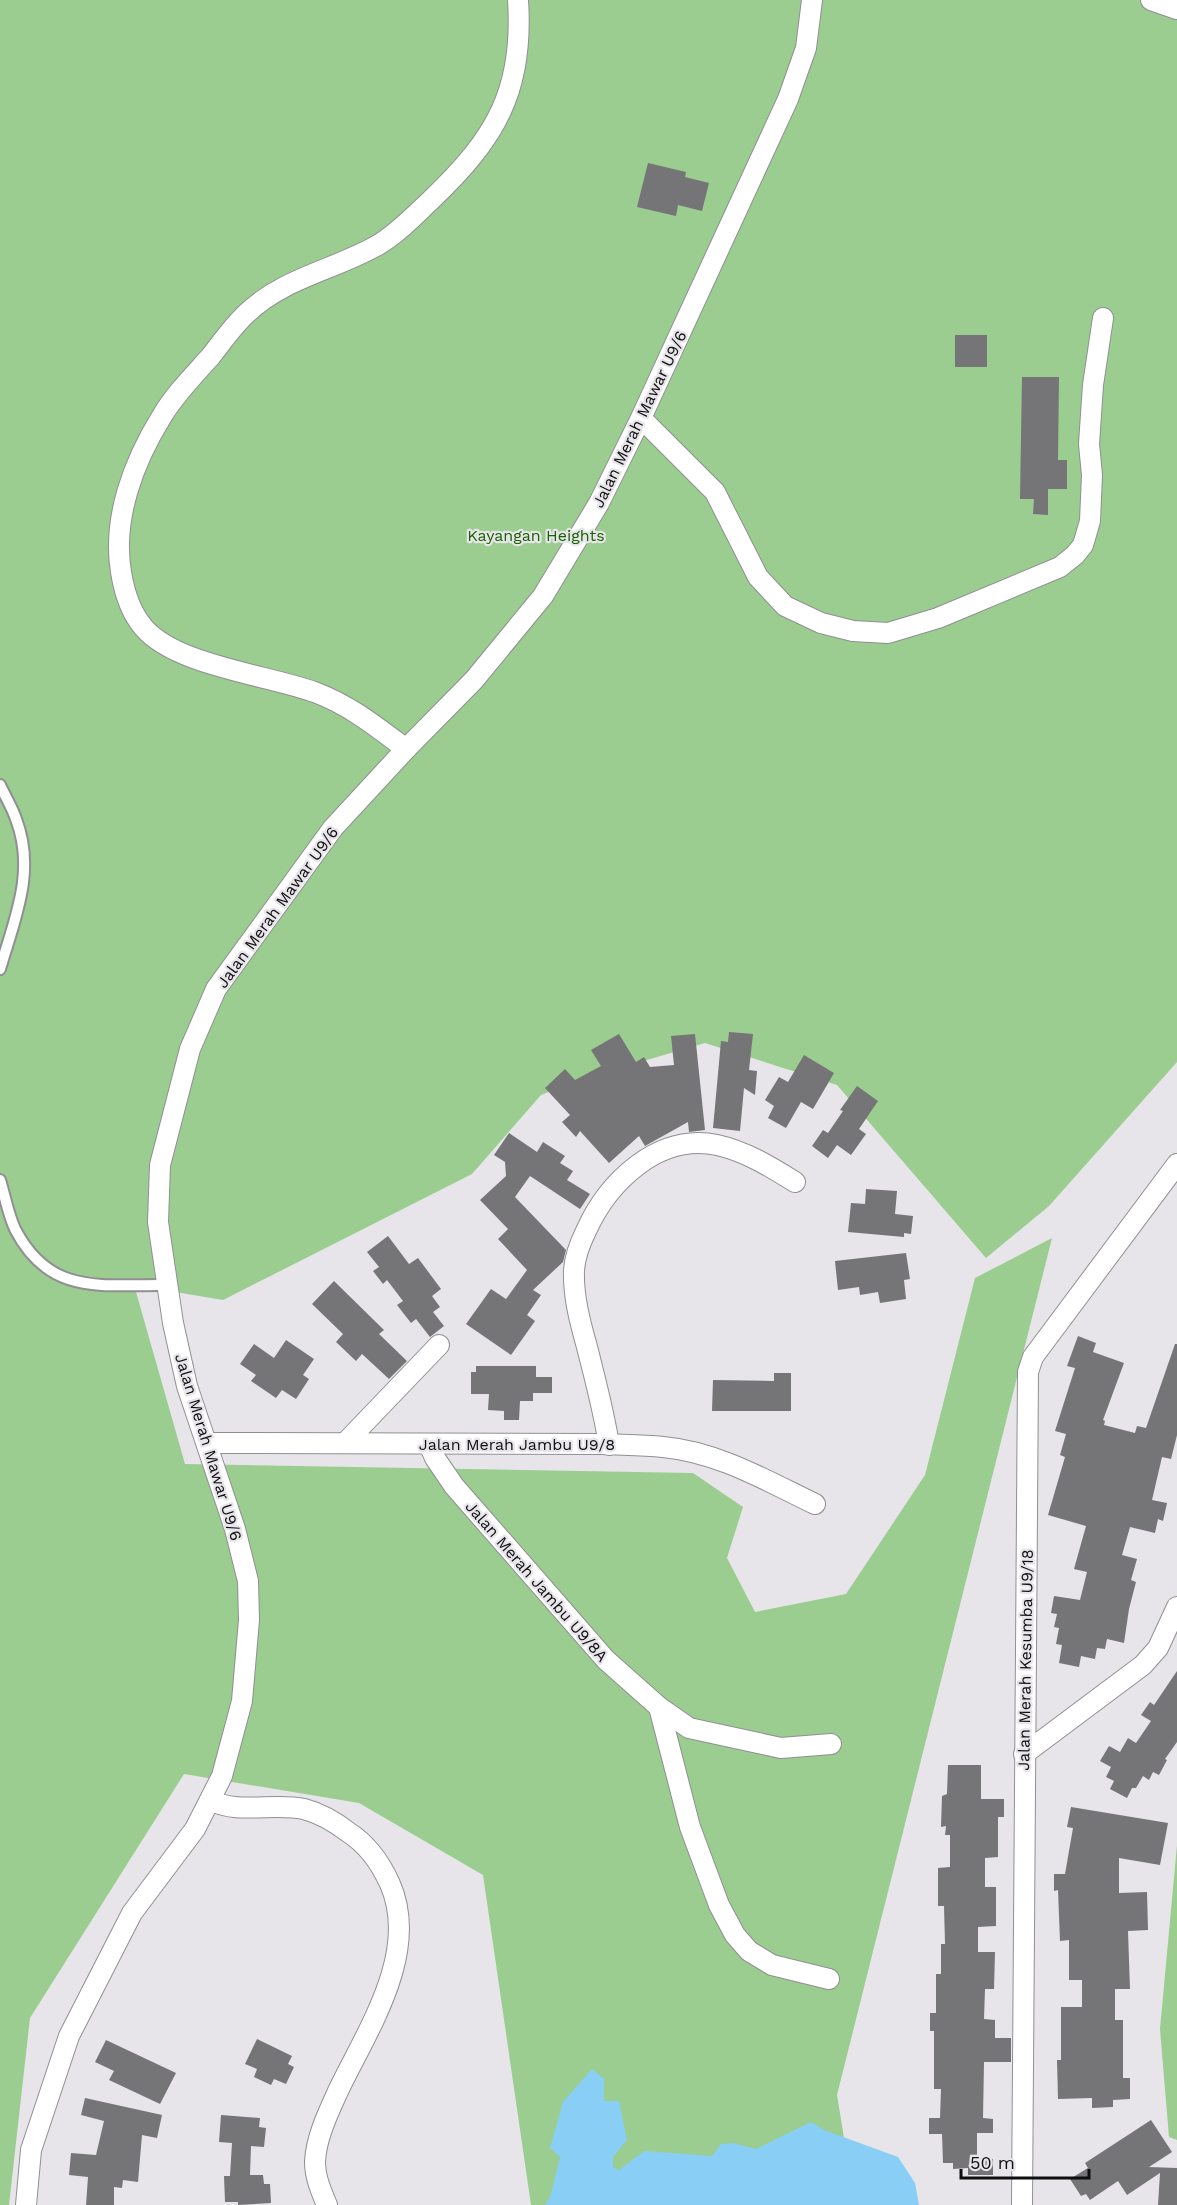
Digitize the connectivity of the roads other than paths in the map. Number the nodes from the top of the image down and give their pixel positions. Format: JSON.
{"nodes":[{"id":1,"x":518,"y":0,"type":"edge"},
{"id":2,"x":812,"y":0,"type":"edge"},
{"id":3,"x":1151,"y":0,"type":"edge"},
{"id":4,"x":1177,"y":9,"type":"edge"},
{"id":5,"x":1103,"y":318,"type":"dead end"},
{"id":6,"x":641,"y":418,"type":"junction"},
{"id":7,"x":406,"y":749,"type":"junction"},
{"id":8,"x":0,"y":785,"type":"edge"},
{"id":9,"x":0,"y":969,"type":"edge"},
{"id":10,"x":1177,"y":1164,"type":"edge"},
{"id":11,"x":0,"y":1180,"type":"edge"},
{"id":12,"x":795,"y":1182,"type":"dead end"},
{"id":13,"x":167,"y":1285,"type":"junction"},
{"id":14,"x":439,"y":1346,"type":"dead end"},
{"id":15,"x":207,"y":1443,"type":"junction"},
{"id":16,"x":345,"y":1443,"type":"junction"},
{"id":17,"x":429,"y":1444,"type":"junction"},
{"id":18,"x":609,"y":1445,"type":"junction"},
{"id":19,"x":815,"y":1504,"type":"dead end"},
{"id":20,"x":1177,"y":1607,"type":"edge"},
{"id":21,"x":659,"y":1707,"type":"junction"},
{"id":22,"x":831,"y":1744,"type":"dead end"},
{"id":23,"x":1024,"y":1754,"type":"junction"},
{"id":24,"x":210,"y":1800,"type":"junction"},
{"id":25,"x":828,"y":1980,"type":"dead end"},
{"id":26,"x":26,"y":2205,"type":"edge"},
{"id":27,"x":327,"y":2205,"type":"edge"},
{"id":28,"x":1022,"y":2205,"type":"edge"}],
"edges":[{"from":1,"to":7,"type":"street"},
{"from":2,"to":6,"type":"street","name":"Jalan Merah Mawar U9/6"},
{"from":3,"to":4,"type":"street"},
{"from":5,"to":6,"type":"street"},
{"from":6,"to":7,"type":"street","name":"Jalan Merah Mawar U9/6"},
{"from":7,"to":13,"type":"street","name":"Jalan Merah Mawar U9/6"},
{"from":8,"to":9,"type":"lane"},
{"from":10,"to":23,"type":"street","name":"Jalan Merah Kesumba U9/18"},
{"from":11,"to":13,"type":"lane"},
{"from":12,"to":18,"type":"street"},
{"from":13,"to":15,"type":"street","name":"Jalan Merah Mawar U9/6"},
{"from":14,"to":16,"type":"street"},
{"from":15,"to":16,"type":"street","name":"Jalan Merah Jambu U9/8"},
{"from":15,"to":24,"type":"street","name":"Jalan Merah Mawar U9/6"},
{"from":16,"to":17,"type":"street","name":"Jalan Merah Jambu U9/8"},
{"from":17,"to":18,"type":"street","name":"Jalan Merah Jambu U9/8"},
{"from":17,"to":21,"type":"street","name":"Jalan Merah Jambu U9/8A"},
{"from":18,"to":19,"type":"street","name":"Jalan Merah Jambu U9/8"},
{"from":20,"to":23,"type":"street"},
{"from":21,"to":22,"type":"street","name":"Jalan Merah Jambu U9/8A"},
{"from":21,"to":25,"type":"street"},
{"from":23,"to":28,"type":"street","name":"Jalan Merah Kesumba U9/18"},
{"from":24,"to":26,"type":"street","name":"Jalan Merah Mawar U9/6"},
{"from":24,"to":27,"type":"street"}]}
